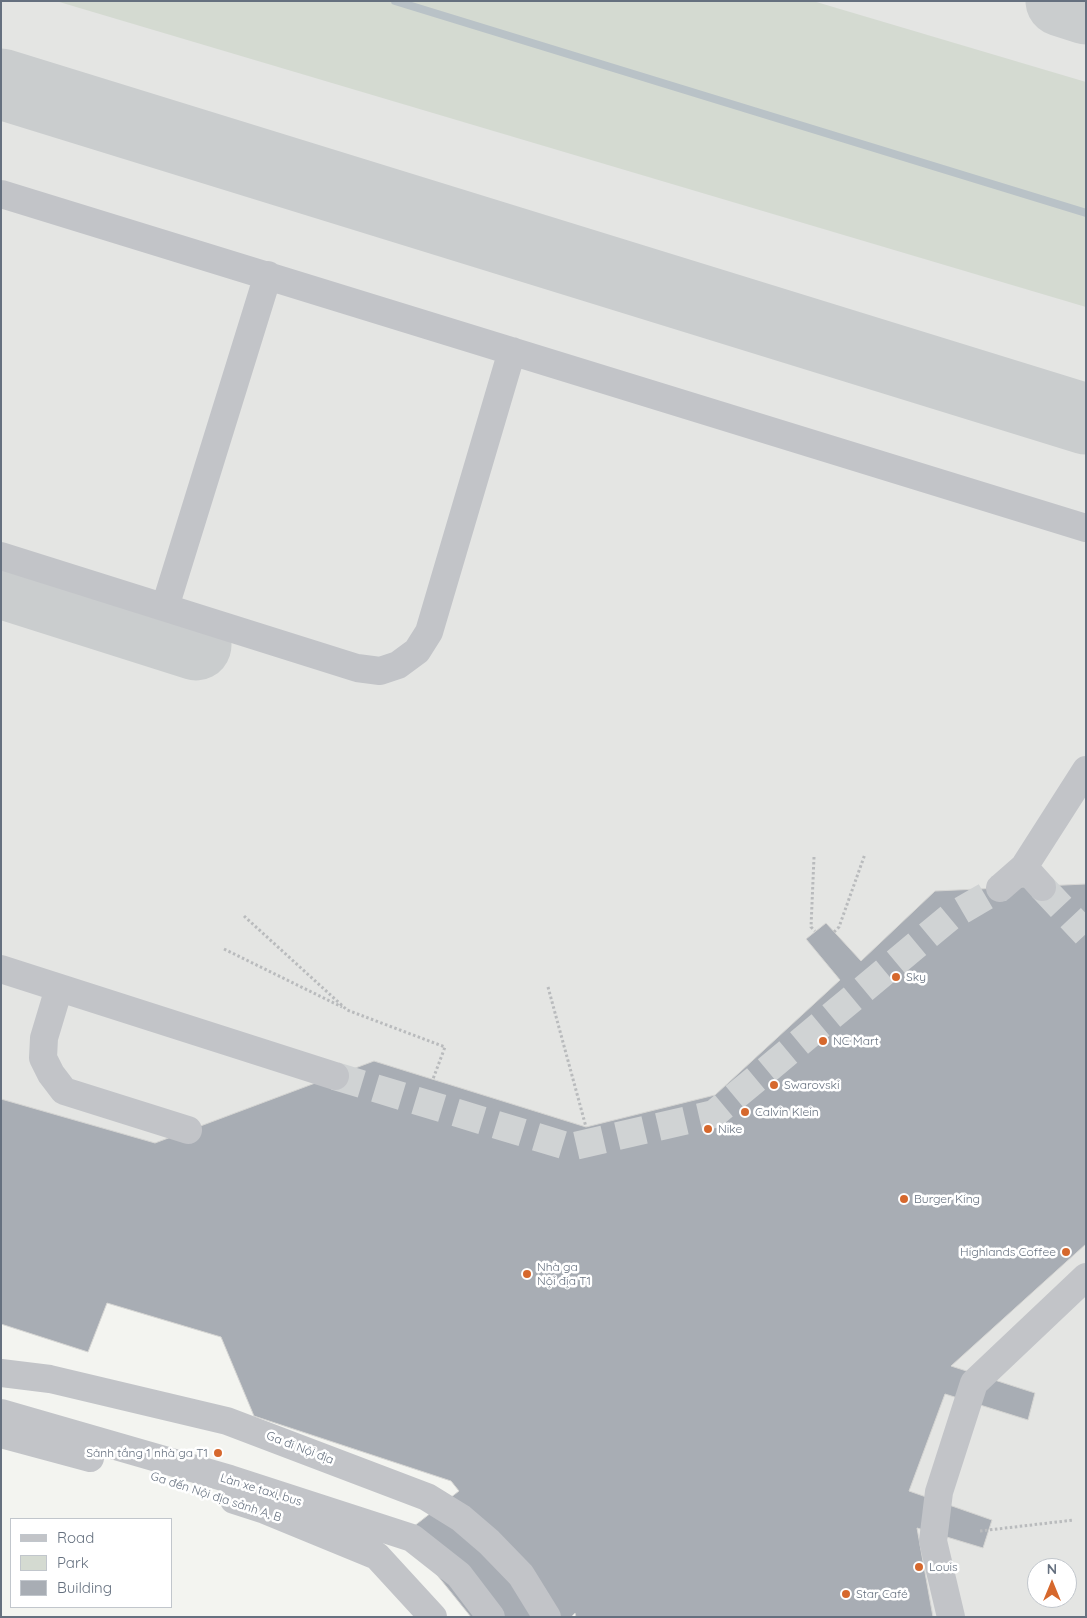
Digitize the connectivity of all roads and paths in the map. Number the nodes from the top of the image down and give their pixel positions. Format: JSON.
{"nodes":[{"id":1,"x":1,"y":194,"type":"edge"},
{"id":2,"x":268,"y":275,"type":"junction"},
{"id":3,"x":512,"y":351,"type":"junction"},
{"id":4,"x":1086,"y":528,"type":"edge"},
{"id":5,"x":1,"y":556,"type":"edge"},
{"id":6,"x":165,"y":607,"type":"junction"},
{"id":7,"x":1086,"y":770,"type":"edge"},
{"id":8,"x":865,"y":854,"type":"dead end"},
{"id":9,"x":814,"y":857,"type":"dead end"},
{"id":10,"x":1024,"y":867,"type":"junction"},
{"id":11,"x":1042,"y":887,"type":"tunnel mouth"},
{"id":12,"x":1000,"y":888,"type":"tunnel mouth"},
{"id":13,"x":244,"y":916,"type":"dead end"},
{"id":14,"x":815,"y":931,"type":"dead end"},
{"id":15,"x":834,"y":932,"type":"dead end"},
{"id":16,"x":224,"y":949,"type":"dead end"},
{"id":17,"x":1,"y":969,"type":"edge"},
{"id":18,"x":59,"y":988,"type":"junction"},
{"id":19,"x":548,"y":988,"type":"dead end"},
{"id":20,"x":347,"y":1010,"type":"junction"},
{"id":21,"x":334,"y":1076,"type":"tunnel mouth"},
{"id":22,"x":433,"y":1079,"type":"dead end"},
{"id":23,"x":586,"y":1127,"type":"dead end"},
{"id":24,"x":188,"y":1130,"type":"dead end"},
{"id":25,"x":1086,"y":1277,"type":"edge"},
{"id":26,"x":1,"y":1372,"type":"edge"},
{"id":27,"x":1,"y":1413,"type":"edge"},
{"id":28,"x":1,"y":1434,"type":"edge"},
{"id":29,"x":1074,"y":1520,"type":"dead end"},
{"id":30,"x":980,"y":1530,"type":"dead end"},
{"id":31,"x":433,"y":1617,"type":"edge"},
{"id":32,"x":491,"y":1617,"type":"edge"},
{"id":33,"x":547,"y":1617,"type":"edge"},
{"id":34,"x":951,"y":1617,"type":"edge"}],
"edges":[{"from":1,"to":2,"type":"lane"},
{"from":2,"to":3,"type":"lane"},
{"from":2,"to":6,"type":"lane"},
{"from":3,"to":4,"type":"lane"},
{"from":3,"to":6,"type":"lane"},
{"from":5,"to":6,"type":"lane"},
{"from":7,"to":10,"type":"lane"},
{"from":8,"to":15,"type":"path"},
{"from":9,"to":14,"type":"path"},
{"from":10,"to":11,"type":"lane"},
{"from":10,"to":12,"type":"lane"},
{"from":13,"to":20,"type":"path"},
{"from":16,"to":20,"type":"path"},
{"from":17,"to":18,"type":"lane"},
{"from":18,"to":21,"type":"lane"},
{"from":18,"to":24,"type":"lane"},
{"from":19,"to":23,"type":"path"},
{"from":20,"to":22,"type":"path"},
{"from":25,"to":34,"type":"lane"},
{"from":26,"to":33,"type":"lane","name":"Ga đi Nội địa"},
{"from":27,"to":32,"type":"lane","name":"Làn xe taxi, bus"},
{"from":28,"to":31,"type":"lane","name":"Ga đến Nội địa sảnh A, B"},
{"from":29,"to":30,"type":"path"}]}
